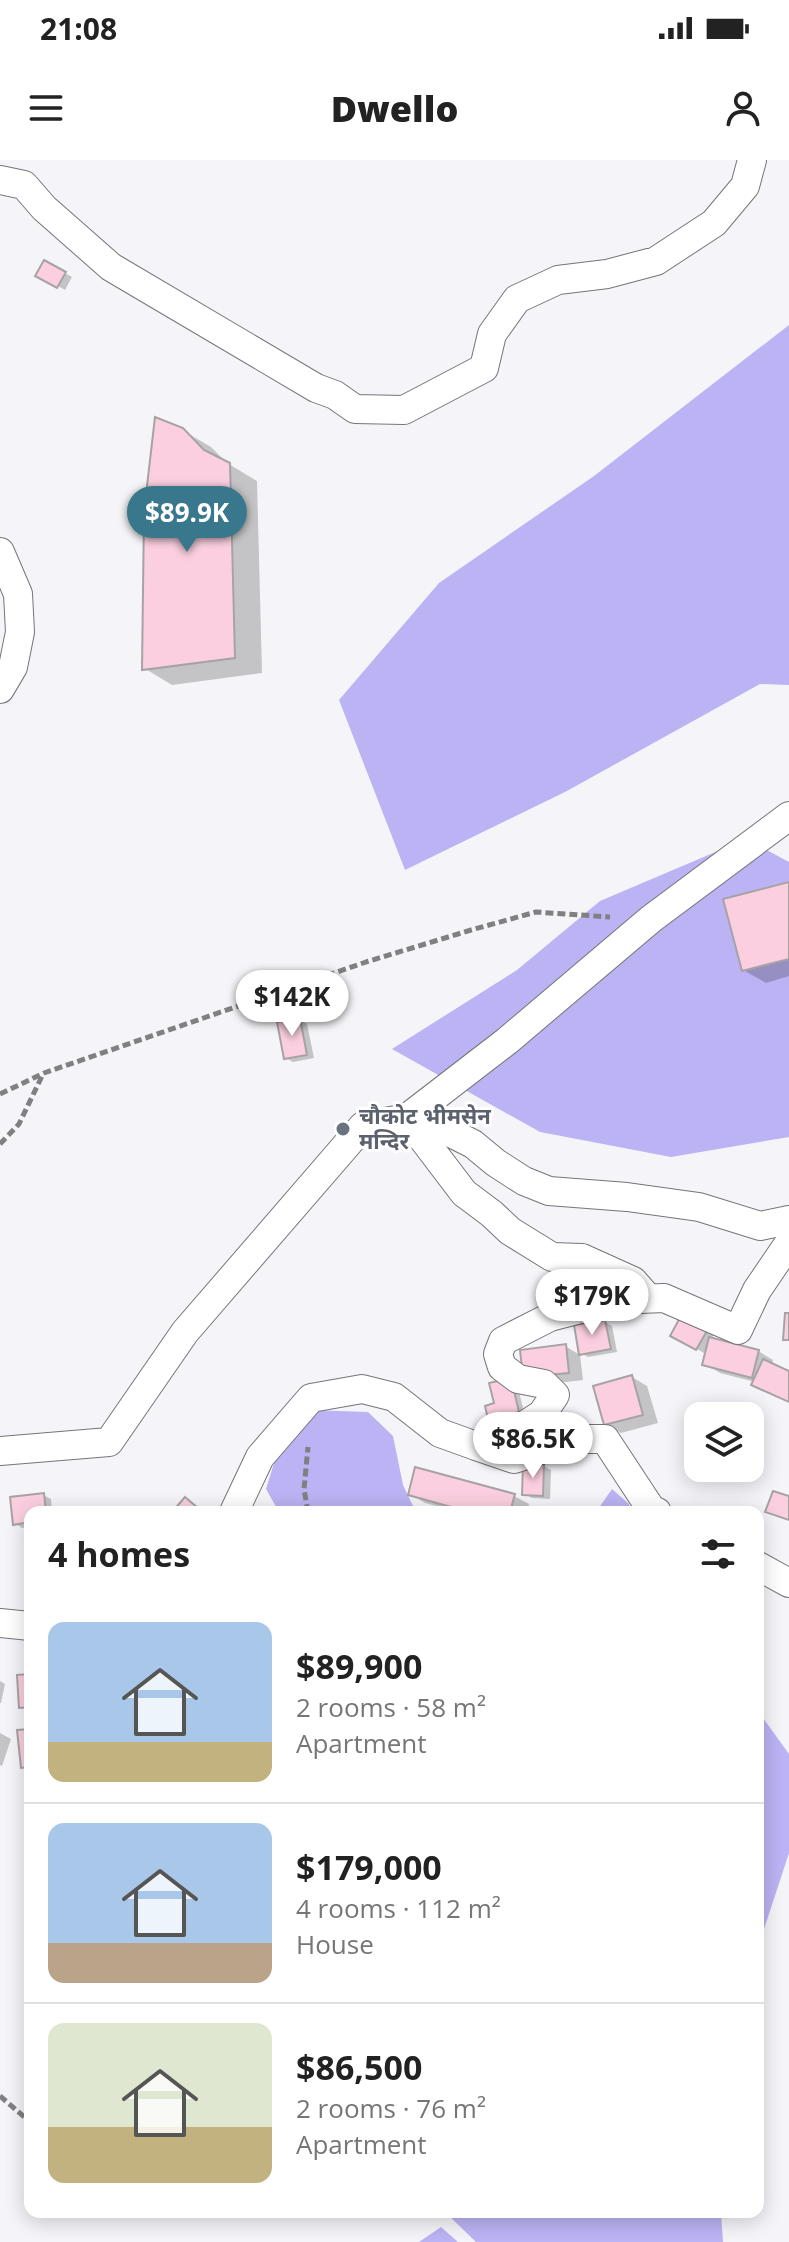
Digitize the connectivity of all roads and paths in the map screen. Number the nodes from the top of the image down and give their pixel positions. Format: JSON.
{"nodes":[{"id":1,"x":752,"y":160,"type":"edge"},
{"id":2,"x":0,"y":180,"type":"edge"},
{"id":3,"x":0,"y":552,"type":"edge"},
{"id":4,"x":0,"y":689,"type":"edge"},
{"id":5,"x":789,"y":816,"type":"edge"},
{"id":6,"x":651,"y":919,"type":"junction"},
{"id":7,"x":44,"y":1073,"type":"junction"},
{"id":8,"x":0,"y":1094,"type":"edge"},
{"id":9,"x":407,"y":1118,"type":"junction"},
{"id":10,"x":0,"y":1144,"type":"edge"},
{"id":11,"x":789,"y":1220,"type":"edge"},
{"id":12,"x":789,"y":1243,"type":"edge"},
{"id":13,"x":648,"y":1298,"type":"junction"},
{"id":14,"x":308,"y":1443,"type":"dead end"},
{"id":15,"x":476,"y":1446,"type":"junction"},
{"id":16,"x":0,"y":1451,"type":"edge"},
{"id":17,"x":237,"y":1506,"type":"edge"},
{"id":18,"x":307,"y":1506,"type":"edge"},
{"id":19,"x":649,"y":1506,"type":"edge"},
{"id":20,"x":764,"y":1569,"type":"edge"},
{"id":21,"x":789,"y":1583,"type":"edge"},
{"id":22,"x":0,"y":1623,"type":"edge"},
{"id":23,"x":24,"y":1625,"type":"edge"},
{"id":24,"x":0,"y":2096,"type":"edge"},
{"id":25,"x":24,"y":2117,"type":"edge"}],
"edges":[{"from":1,"to":2,"type":"street"},
{"from":3,"to":4,"type":"street"},
{"from":5,"to":6,"type":"street"},
{"from":6,"to":7,"type":"path"},
{"from":6,"to":9,"type":"street"},
{"from":7,"to":8,"type":"path"},
{"from":7,"to":10,"type":"path"},
{"from":9,"to":11,"type":"street"},
{"from":9,"to":13,"type":"street"},
{"from":9,"to":16,"type":"street"},
{"from":12,"to":13,"type":"street"},
{"from":13,"to":15,"type":"street"},
{"from":14,"to":18,"type":"path"},
{"from":15,"to":17,"type":"street"},
{"from":15,"to":19,"type":"street"},
{"from":20,"to":21,"type":"street"},
{"from":22,"to":23,"type":"street"},
{"from":24,"to":25,"type":"path"}]}
